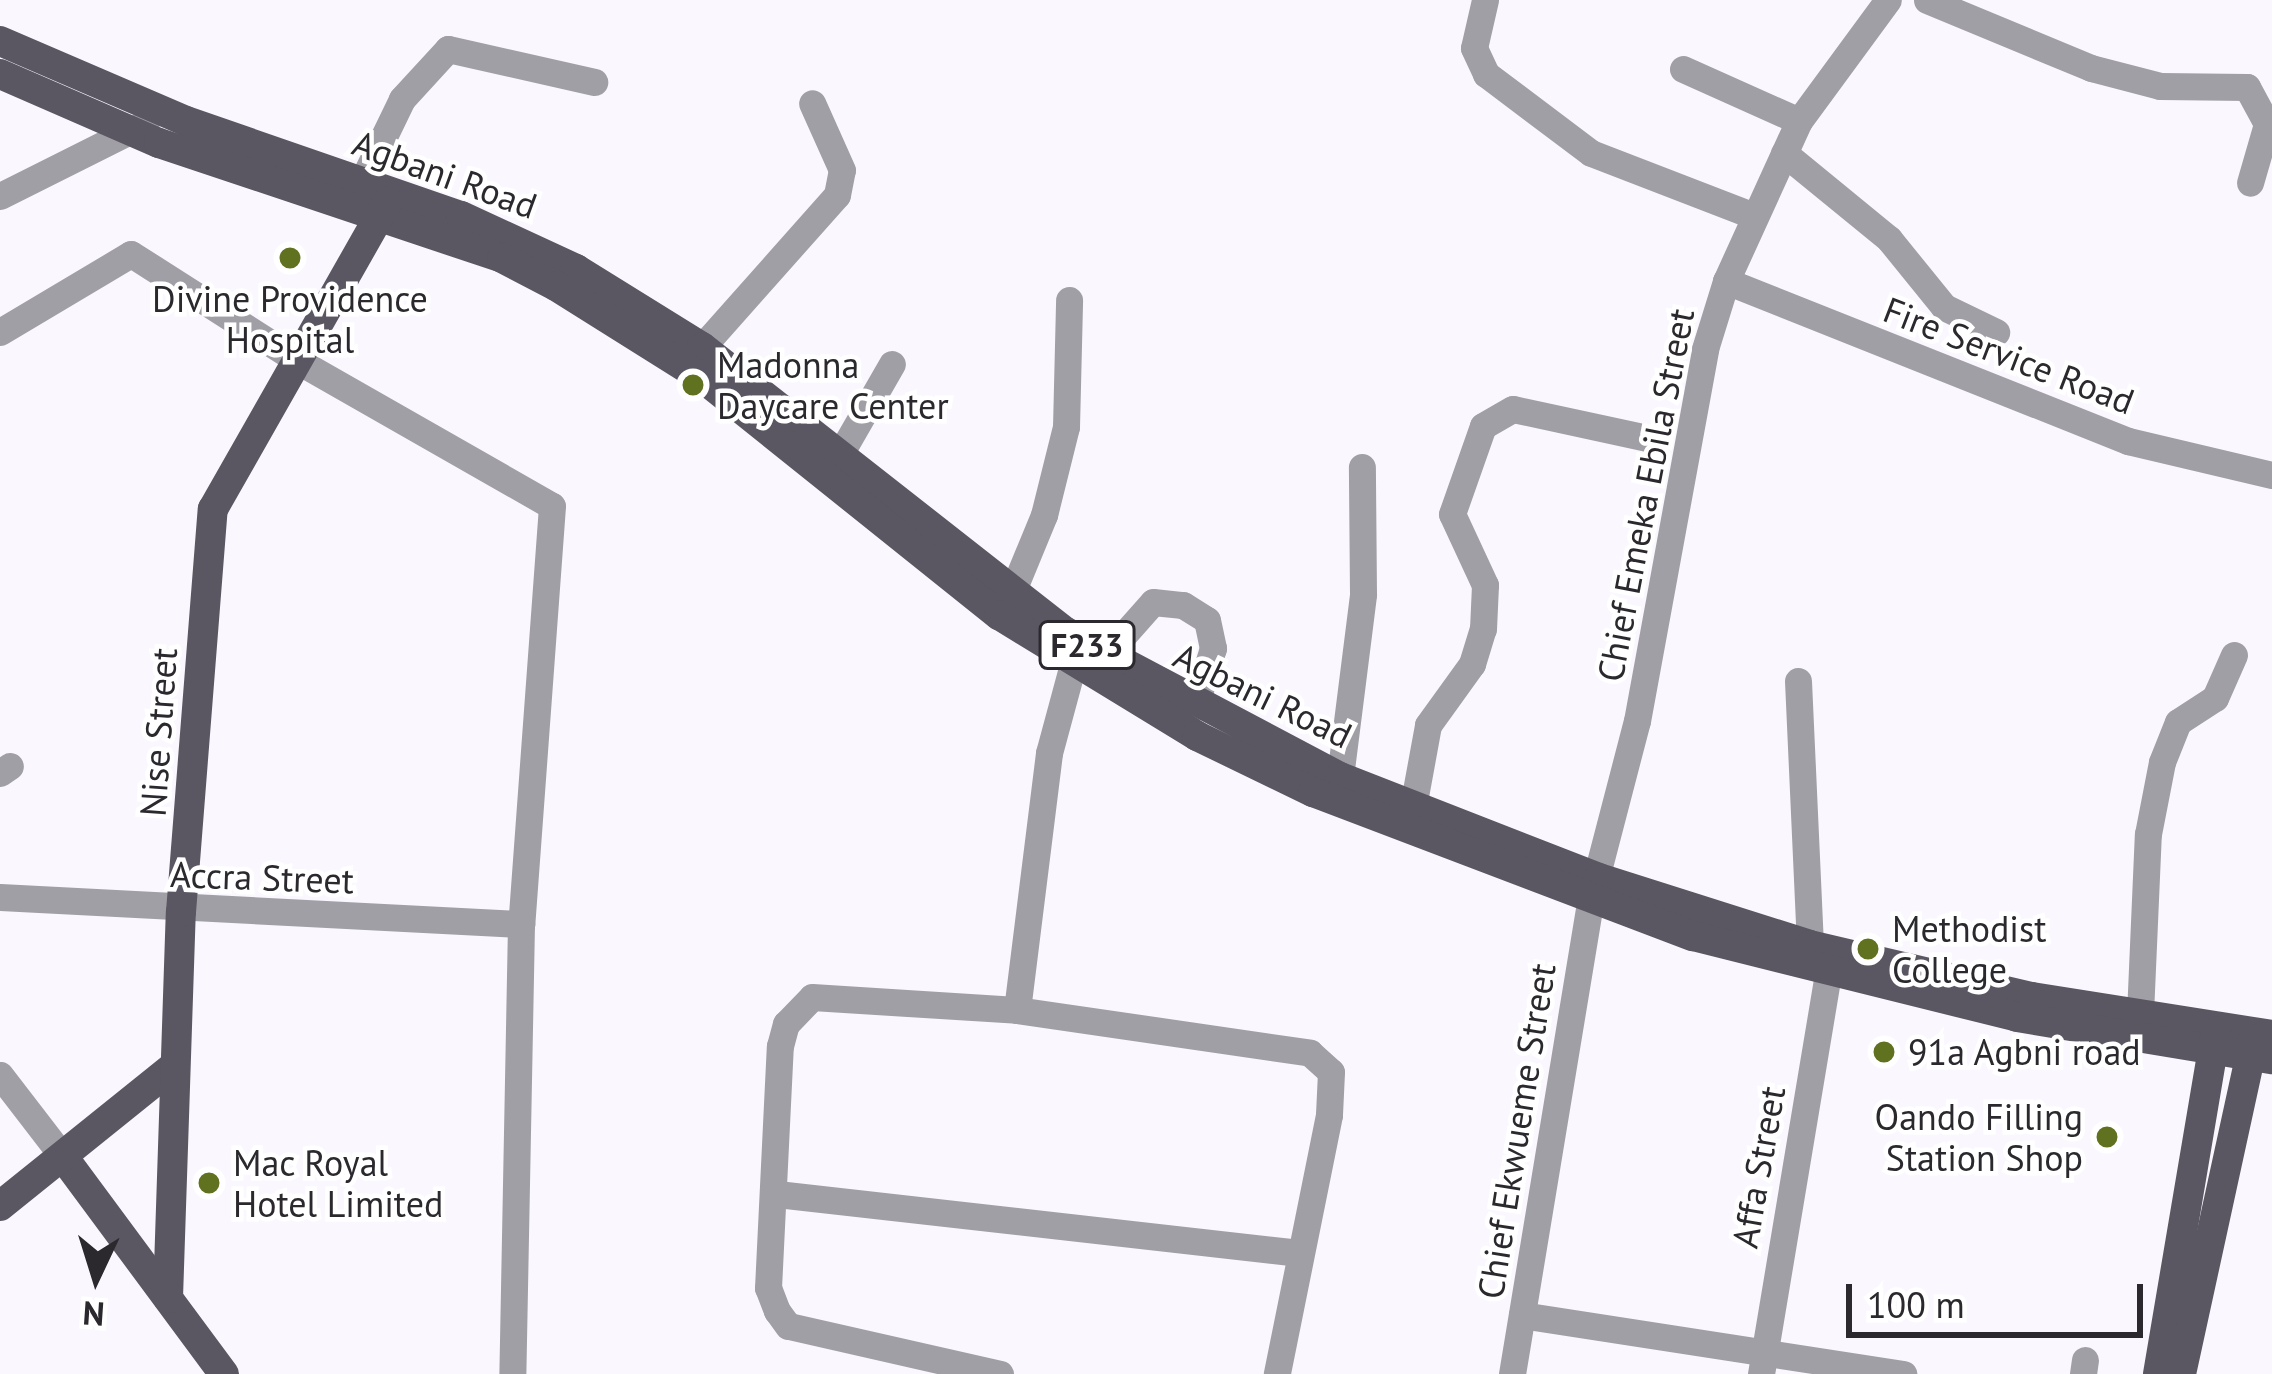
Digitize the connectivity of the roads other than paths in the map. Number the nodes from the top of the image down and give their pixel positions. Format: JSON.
{"nodes":[{"id":1,"x":1485,"y":0,"type":"edge"},
{"id":2,"x":1888,"y":0,"type":"edge"},
{"id":3,"x":1927,"y":0,"type":"edge"},
{"id":4,"x":0,"y":41,"type":"edge"},
{"id":5,"x":1683,"y":69,"type":"dead end"},
{"id":6,"x":0,"y":74,"type":"edge"},
{"id":7,"x":594,"y":82,"type":"dead end"},
{"id":8,"x":812,"y":103,"type":"dead end"},
{"id":9,"x":160,"y":111,"type":"junction"},
{"id":10,"x":1799,"y":121,"type":"junction"},
{"id":11,"x":134,"y":133,"type":"junction"},
{"id":12,"x":1784,"y":153,"type":"junction"},
{"id":13,"x":2250,"y":183,"type":"dead end"},
{"id":14,"x":361,"y":184,"type":"junction"},
{"id":15,"x":0,"y":196,"type":"edge"},
{"id":16,"x":386,"y":204,"type":"junction"},
{"id":17,"x":1754,"y":215,"type":"junction"},
{"id":18,"x":1726,"y":281,"type":"junction"},
{"id":19,"x":1069,"y":300,"type":"dead end"},
{"id":20,"x":0,"y":332,"type":"edge"},
{"id":21,"x":1996,"y":332,"type":"dead end"},
{"id":22,"x":702,"y":347,"type":"junction"},
{"id":23,"x":298,"y":361,"type":"junction"},
{"id":24,"x":892,"y":364,"type":"dead end"},
{"id":25,"x":1652,"y":439,"type":"dead end"},
{"id":26,"x":839,"y":456,"type":"junction"},
{"id":27,"x":1362,"y":466,"type":"dead end"},
{"id":28,"x":2272,"y":475,"type":"edge"},
{"id":29,"x":1011,"y":596,"type":"junction"},
{"id":30,"x":1105,"y":656,"type":"junction"},
{"id":31,"x":2234,"y":656,"type":"dead end"},
{"id":32,"x":1073,"y":664,"type":"junction"},
{"id":33,"x":1798,"y":681,"type":"dead end"},
{"id":34,"x":1195,"y":706,"type":"junction"},
{"id":35,"x":1340,"y":777,"type":"junction"},
{"id":36,"x":1413,"y":807,"type":"junction"},
{"id":37,"x":1594,"y":890,"type":"junction"},
{"id":38,"x":0,"y":897,"type":"edge"},
{"id":39,"x":181,"y":912,"type":"junction"},
{"id":40,"x":521,"y":924,"type":"junction"},
{"id":41,"x":1810,"y":945,"type":"junction"},
{"id":42,"x":1828,"y":973,"type":"junction"},
{"id":43,"x":1017,"y":1010,"type":"junction"},
{"id":44,"x":2140,"y":1014,"type":"junction"},
{"id":45,"x":2215,"y":1038,"type":"junction"},
{"id":46,"x":2262,"y":1045,"type":"edge"},
{"id":47,"x":173,"y":1067,"type":"junction"},
{"id":48,"x":0,"y":1075,"type":"edge"},
{"id":49,"x":64,"y":1158,"type":"junction"},
{"id":50,"x":777,"y":1194,"type":"junction"},
{"id":51,"x":0,"y":1206,"type":"edge"},
{"id":52,"x":1300,"y":1253,"type":"junction"},
{"id":53,"x":168,"y":1298,"type":"junction"},
{"id":54,"x":1522,"y":1315,"type":"junction"},
{"id":55,"x":1762,"y":1364,"type":"edge"},
{"id":56,"x":224,"y":1374,"type":"edge"},
{"id":57,"x":512,"y":1374,"type":"edge"},
{"id":58,"x":1000,"y":1374,"type":"edge"},
{"id":59,"x":1277,"y":1374,"type":"edge"},
{"id":60,"x":1512,"y":1374,"type":"edge"},
{"id":61,"x":1903,"y":1374,"type":"edge"},
{"id":62,"x":2158,"y":1374,"type":"edge"},
{"id":63,"x":2181,"y":1374,"type":"edge"}],
"edges":[{"from":1,"to":17,"type":"street"},
{"from":2,"to":10,"type":"street","name":"Chief Emeka Ebila Street"},
{"from":3,"to":13,"type":"street"},
{"from":4,"to":9,"type":"main road","name":"Agbani Road","number":"F233"},
{"from":5,"to":10,"type":"street"},
{"from":6,"to":11,"type":"main road","name":"Agbani Road","number":"F233"},
{"from":7,"to":14,"type":"street"},
{"from":8,"to":22,"type":"street"},
{"from":9,"to":11,"type":"street"},
{"from":9,"to":14,"type":"main road","name":"Agbani Road","number":"F233"},
{"from":10,"to":12,"type":"street","name":"Chief Emeka Ebila Street"},
{"from":11,"to":15,"type":"street"},
{"from":11,"to":16,"type":"main road","name":"Agbani Road","number":"F233"},
{"from":12,"to":17,"type":"street","name":"Chief Emeka Ebila Street"},
{"from":12,"to":21,"type":"street"},
{"from":14,"to":16,"type":"main road","name":"Agbani Road","number":"F233"},
{"from":16,"to":22,"type":"main road","name":"Agbani Road","number":"F233"},
{"from":16,"to":23,"type":"main road","name":"Nise Street"},
{"from":16,"to":32,"type":"main road","name":"Agbani Road","number":"F233"},
{"from":17,"to":18,"type":"street","name":"Chief Emeka Ebila Street"},
{"from":18,"to":28,"type":"street","name":"Fire Service Road"},
{"from":18,"to":37,"type":"street","name":"Chief Emeka Ebila Street"},
{"from":19,"to":29,"type":"street"},
{"from":20,"to":23,"type":"street"},
{"from":22,"to":26,"type":"main road","name":"Agbani Road","number":"F233"},
{"from":23,"to":39,"type":"main road","name":"Nise Street"},
{"from":23,"to":40,"type":"street"},
{"from":24,"to":26,"type":"street"},
{"from":25,"to":36,"type":"street"},
{"from":26,"to":29,"type":"main road","name":"Agbani Road","number":"F233"},
{"from":27,"to":35,"type":"street"},
{"from":29,"to":30,"type":"main road","name":"Agbani Road","number":"F233"},
{"from":30,"to":34,"type":"main road","name":"Agbani Road","number":"F233"},
{"from":30,"to":34,"type":"street"},
{"from":31,"to":44,"type":"street"},
{"from":32,"to":37,"type":"main road","name":"Agbani Road","number":"F233"},
{"from":32,"to":43,"type":"street"},
{"from":33,"to":41,"type":"street"},
{"from":34,"to":35,"type":"main road","name":"Agbani Road","number":"F233"},
{"from":35,"to":36,"type":"main road","name":"Agbani Road","number":"F233"},
{"from":36,"to":37,"type":"main road","name":"Agbani Road","number":"F233"},
{"from":37,"to":41,"type":"main road","name":"Agbani Road","number":"F233"},
{"from":37,"to":42,"type":"main road","name":"Agbani Road","number":"F233"},
{"from":37,"to":54,"type":"street","name":"Chief Ekwueme Street"},
{"from":38,"to":39,"type":"street","name":"Accra Street"},
{"from":39,"to":40,"type":"street","name":"Accra Street"},
{"from":39,"to":47,"type":"main road","name":"Nise Street"},
{"from":40,"to":57,"type":"street"},
{"from":41,"to":44,"type":"main road","name":"Agbani Road","number":"F233"},
{"from":42,"to":45,"type":"main road","name":"Agbani Road","number":"F233"},
{"from":42,"to":55,"type":"street","name":"Affa Street"},
{"from":43,"to":50,"type":"street"},
{"from":43,"to":52,"type":"street"},
{"from":44,"to":45,"type":"main road","name":"Agbani Road","number":"F233"},
{"from":45,"to":46,"type":"main road","name":"Agbani Road","number":"F233"},
{"from":45,"to":62,"type":"main road"},
{"from":46,"to":63,"type":"main road"},
{"from":47,"to":49,"type":"main road"},
{"from":47,"to":53,"type":"main road","name":"Nise Street"},
{"from":48,"to":49,"type":"street"},
{"from":49,"to":51,"type":"main road"},
{"from":49,"to":53,"type":"main road"},
{"from":50,"to":52,"type":"street"},
{"from":50,"to":58,"type":"street"},
{"from":52,"to":59,"type":"street"},
{"from":53,"to":56,"type":"main road"},
{"from":54,"to":55,"type":"street"},
{"from":54,"to":60,"type":"street","name":"Chief Ekwueme Street"},
{"from":55,"to":61,"type":"street"}]}
